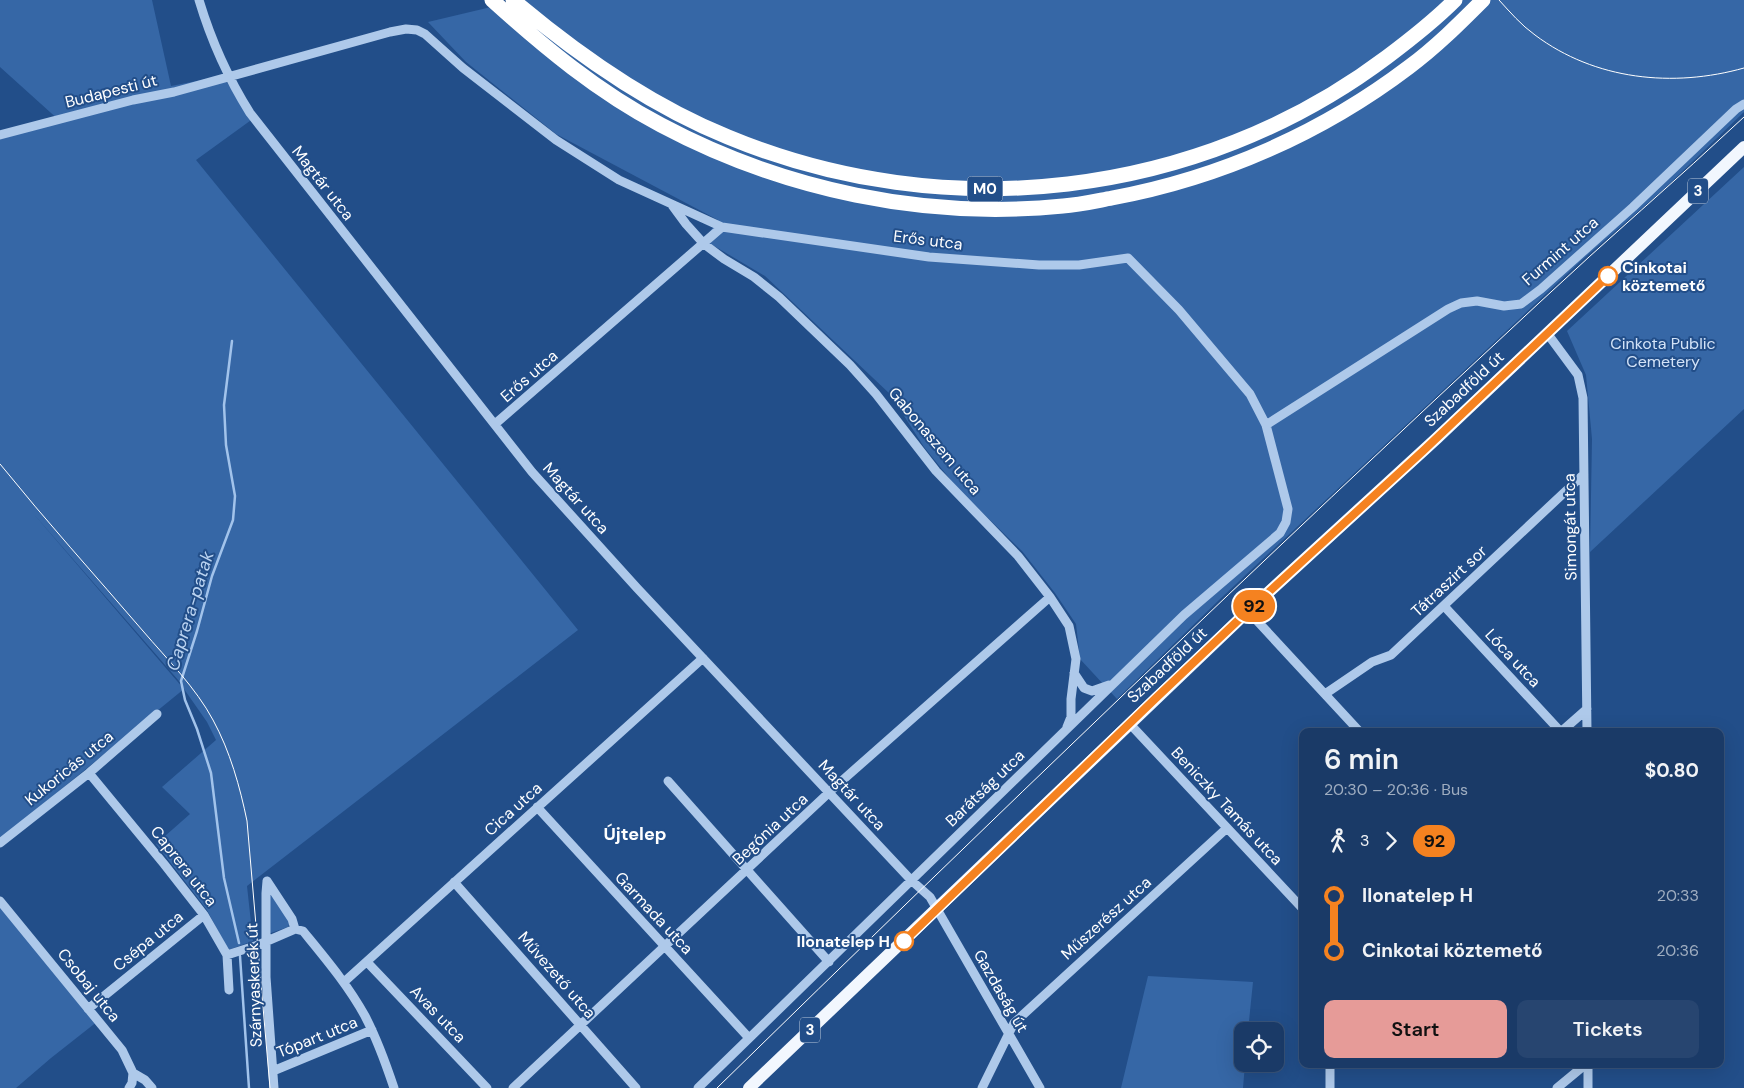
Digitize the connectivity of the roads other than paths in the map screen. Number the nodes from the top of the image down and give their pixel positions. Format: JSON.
{"nodes":[{"id":1,"x":200,"y":0,"type":"edge"},
{"id":2,"x":492,"y":0,"type":"edge"},
{"id":3,"x":513,"y":0,"type":"edge"},
{"id":4,"x":1455,"y":0,"type":"edge"},
{"id":5,"x":1483,"y":0,"type":"edge"},
{"id":6,"x":229,"y":76,"type":"junction"},
{"id":7,"x":1744,"y":104,"type":"edge"},
{"id":8,"x":0,"y":136,"type":"edge"},
{"id":9,"x":1744,"y":147,"type":"edge"},
{"id":10,"x":671,"y":204,"type":"junction"},
{"id":11,"x":722,"y":227,"type":"junction"},
{"id":12,"x":704,"y":244,"type":"junction"},
{"id":13,"x":1547,"y":333,"type":"junction"},
{"id":14,"x":495,"y":424,"type":"junction"},
{"id":15,"x":1266,"y":425,"type":"junction"},
{"id":16,"x":1584,"y":474,"type":"junction"},
{"id":17,"x":1288,"y":510,"type":"joint"},
{"id":18,"x":1050,"y":597,"type":"junction"},
{"id":19,"x":1444,"y":606,"type":"junction"},
{"id":20,"x":1248,"y":611,"type":"junction"},
{"id":21,"x":702,"y":658,"type":"junction"},
{"id":22,"x":1074,"y":673,"type":"junction"},
{"id":23,"x":1115,"y":682,"type":"junction"},
{"id":24,"x":1325,"y":694,"type":"junction"},
{"id":25,"x":1587,"y":709,"type":"junction"},
{"id":26,"x":157,"y":714,"type":"dead end"},
{"id":27,"x":1129,"y":723,"type":"junction"},
{"id":28,"x":1356,"y":728,"type":"edge"},
{"id":29,"x":1558,"y":728,"type":"edge"},
{"id":30,"x":1565,"y":728,"type":"edge"},
{"id":31,"x":1587,"y":728,"type":"edge"},
{"id":32,"x":1067,"y":730,"type":"junction"},
{"id":33,"x":89,"y":773,"type":"junction"},
{"id":34,"x":668,"y":781,"type":"dead end"},
{"id":35,"x":830,"y":794,"type":"junction"},
{"id":36,"x":537,"y":807,"type":"junction"},
{"id":37,"x":1228,"y":828,"type":"junction"},
{"id":38,"x":0,"y":843,"type":"edge"},
{"id":39,"x":747,"y":871,"type":"junction"},
{"id":40,"x":911,"y":880,"type":"junction"},
{"id":41,"x":454,"y":882,"type":"junction"},
{"id":42,"x":0,"y":901,"type":"edge"},
{"id":43,"x":1299,"y":905,"type":"edge"},
{"id":44,"x":937,"y":909,"type":"junction"},
{"id":45,"x":204,"y":915,"type":"junction"},
{"id":46,"x":295,"y":929,"type":"junction"},
{"id":47,"x":266,"y":941,"type":"junction"},
{"id":48,"x":665,"y":947,"type":"junction"},
{"id":49,"x":227,"y":956,"type":"junction"},
{"id":50,"x":367,"y":962,"type":"junction"},
{"id":51,"x":829,"y":962,"type":"junction"},
{"id":52,"x":344,"y":982,"type":"junction"},
{"id":53,"x":229,"y":990,"type":"dead end"},
{"id":54,"x":88,"y":1009,"type":"junction"},
{"id":55,"x":581,"y":1025,"type":"junction"},
{"id":56,"x":372,"y":1030,"type":"junction"},
{"id":57,"x":1008,"y":1033,"type":"junction"},
{"id":58,"x":749,"y":1038,"type":"junction"},
{"id":59,"x":1330,"y":1068,"type":"edge"},
{"id":60,"x":1582,"y":1068,"type":"edge"},
{"id":61,"x":1587,"y":1068,"type":"edge"},
{"id":62,"x":272,"y":1071,"type":"junction"},
{"id":63,"x":133,"y":1073,"type":"junction"},
{"id":64,"x":129,"y":1088,"type":"edge"},
{"id":65,"x":152,"y":1088,"type":"edge"},
{"id":66,"x":274,"y":1088,"type":"edge"},
{"id":67,"x":394,"y":1088,"type":"edge"},
{"id":68,"x":487,"y":1088,"type":"edge"},
{"id":69,"x":513,"y":1088,"type":"edge"},
{"id":70,"x":636,"y":1088,"type":"edge"},
{"id":71,"x":698,"y":1088,"type":"edge"},
{"id":72,"x":749,"y":1088,"type":"edge"},
{"id":73,"x":982,"y":1088,"type":"edge"},
{"id":74,"x":1040,"y":1088,"type":"edge"},
{"id":75,"x":1330,"y":1088,"type":"edge"},
{"id":76,"x":1557,"y":1088,"type":"edge"},
{"id":77,"x":1588,"y":1088,"type":"edge"}],
"edges":[{"from":1,"to":6,"type":"street","name":"Magtár utca"},
{"from":2,"to":5,"type":"highway","number":"M0"},
{"from":3,"to":4,"type":"highway","number":"M0"},
{"from":6,"to":8,"type":"street","name":"Budapesti út"},
{"from":6,"to":10,"type":"street","name":"Budapesti út"},
{"from":6,"to":14,"type":"street","name":"Magtár utca"},
{"from":7,"to":15,"type":"street","name":"Furmint utca"},
{"from":9,"to":13,"type":"main road","name":"Szabadföld út","number":"3"},
{"from":10,"to":11,"type":"street","name":"Budapesti út"},
{"from":10,"to":12,"type":"street","name":"Gabonaszem utca"},
{"from":11,"to":12,"type":"street","name":"Erős utca"},
{"from":11,"to":15,"type":"street","name":"Erős utca"},
{"from":12,"to":14,"type":"street","name":"Erős utca"},
{"from":12,"to":18,"type":"street","name":"Gabonaszem utca"},
{"from":13,"to":16,"type":"street","name":"Simongát utca"},
{"from":13,"to":20,"type":"main road","name":"Szabadföld út","number":"3"},
{"from":14,"to":21,"type":"street","name":"Magtár utca"},
{"from":15,"to":17,"type":"street","name":"Erős utca"},
{"from":16,"to":19,"type":"street","name":"Tátraszirt sor"},
{"from":16,"to":25,"type":"street","name":"Simongát utca"},
{"from":17,"to":23,"type":"street","name":"Barátság utca"},
{"from":18,"to":22,"type":"street","name":"Gabonaszem utca"},
{"from":18,"to":35,"type":"street","name":"Begónia utca"},
{"from":19,"to":24,"type":"street","name":"Tátraszirt sor"},
{"from":19,"to":29,"type":"street","name":"Lóca utca"},
{"from":20,"to":24,"type":"street"},
{"from":20,"to":27,"type":"main road","name":"Szabadföld út","number":"3"},
{"from":21,"to":35,"type":"street","name":"Magtár utca"},
{"from":21,"to":36,"type":"street","name":"Cica utca"},
{"from":22,"to":23,"type":"street"},
{"from":22,"to":32,"type":"street","name":"Gabonaszem utca"},
{"from":23,"to":32,"type":"street","name":"Barátság utca"},
{"from":24,"to":28,"type":"street"},
{"from":25,"to":30,"type":"street"},
{"from":25,"to":31,"type":"street","name":"Simongát utca"},
{"from":26,"to":33,"type":"street","name":"Kukoricás utca"},
{"from":27,"to":37,"type":"street","name":"Beniczky Tamás utca"},
{"from":27,"to":44,"type":"main road","name":"Szabadföld út","number":"3"},
{"from":32,"to":40,"type":"street","name":"Barátság utca"},
{"from":33,"to":38,"type":"street","name":"Kukoricás utca"},
{"from":33,"to":45,"type":"street","name":"Caprera utca"},
{"from":34,"to":39,"type":"street"},
{"from":35,"to":39,"type":"street","name":"Begónia utca"},
{"from":35,"to":40,"type":"street","name":"Magtár utca"},
{"from":36,"to":41,"type":"street","name":"Cica utca"},
{"from":36,"to":48,"type":"street","name":"Garmada utca"},
{"from":37,"to":43,"type":"street","name":"Beniczky Tamás utca"},
{"from":37,"to":57,"type":"street","name":"Műszerész utca"},
{"from":39,"to":48,"type":"street","name":"Begónia utca"},
{"from":39,"to":51,"type":"street"},
{"from":40,"to":44,"type":"street","name":"Magtár utca"},
{"from":40,"to":51,"type":"street","name":"Barátság utca"},
{"from":41,"to":50,"type":"street","name":"Cica utca"},
{"from":41,"to":55,"type":"street","name":"Művezető utca"},
{"from":42,"to":54,"type":"street","name":"Csobaj utca"},
{"from":44,"to":57,"type":"street","name":"Gazdaság út"},
{"from":44,"to":72,"type":"main road","name":"Szabadföld út","number":"3"},
{"from":45,"to":49,"type":"street","name":"Caprera utca"},
{"from":45,"to":54,"type":"street","name":"Csépa utca"},
{"from":46,"to":47,"type":"street"},
{"from":46,"to":47,"type":"street","name":"Szárnyaskerék út"},
{"from":46,"to":52,"type":"street"},
{"from":47,"to":49,"type":"street"},
{"from":47,"to":62,"type":"street","name":"Szárnyaskerék út"},
{"from":48,"to":55,"type":"street","name":"Begónia utca"},
{"from":48,"to":58,"type":"street","name":"Garmada utca"},
{"from":49,"to":53,"type":"street","name":"Caprera utca"},
{"from":50,"to":52,"type":"street","name":"Cica utca"},
{"from":50,"to":68,"type":"street","name":"Avas utca"},
{"from":51,"to":58,"type":"street","name":"Barátság utca"},
{"from":52,"to":56,"type":"street"},
{"from":54,"to":63,"type":"street","name":"Csobaj utca"},
{"from":55,"to":69,"type":"street","name":"Begónia utca"},
{"from":55,"to":70,"type":"street","name":"Művezető utca"},
{"from":56,"to":62,"type":"street","name":"Tópart utca"},
{"from":56,"to":67,"type":"street"},
{"from":57,"to":73,"type":"street","name":"Műszerész utca"},
{"from":57,"to":74,"type":"street","name":"Gazdaság út"},
{"from":58,"to":71,"type":"street","name":"Barátság utca"},
{"from":59,"to":75,"type":"street"},
{"from":60,"to":76,"type":"street"},
{"from":61,"to":77,"type":"street"},
{"from":62,"to":66,"type":"street","name":"Szárnyaskerék út"},
{"from":63,"to":64,"type":"street"},
{"from":63,"to":65,"type":"street","name":"Csobaj utca"}]}
